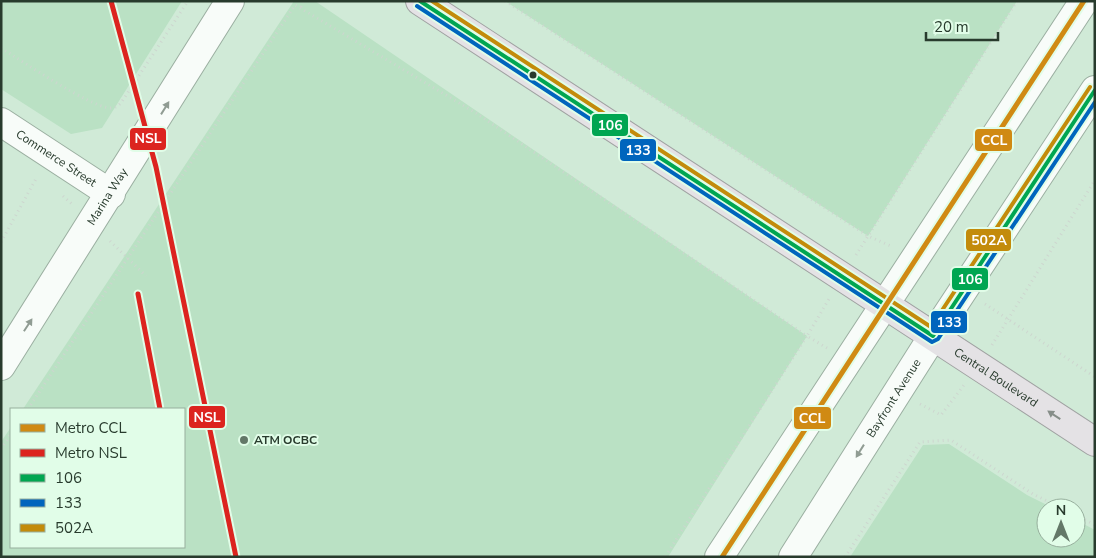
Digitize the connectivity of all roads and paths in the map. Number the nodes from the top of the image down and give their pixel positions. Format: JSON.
{"nodes":[{"id":1,"x":188,"y":1,"type":"edge"},
{"id":2,"x":230,"y":1,"type":"edge"},
{"id":3,"x":302,"y":1,"type":"edge"},
{"id":4,"x":420,"y":1,"type":"edge"},
{"id":5,"x":505,"y":1,"type":"edge"},
{"id":6,"x":1018,"y":1,"type":"edge"},
{"id":7,"x":1084,"y":1,"type":"edge"},
{"id":8,"x":301,"y":7,"type":"junction"},
{"id":9,"x":1,"y":48,"type":"edge"},
{"id":10,"x":1095,"y":90,"type":"edge"},
{"id":11,"x":1,"y":122,"type":"edge"},
{"id":12,"x":40,"y":173,"type":"dead end"},
{"id":13,"x":1095,"y":180,"type":"edge"},
{"id":14,"x":111,"y":194,"type":"junction"},
{"id":15,"x":1,"y":242,"type":"edge"},
{"id":16,"x":884,"y":304,"type":"junction"},
{"id":17,"x":807,"y":336,"type":"junction"},
{"id":18,"x":933,"y":336,"type":"junction"},
{"id":19,"x":847,"y":361,"type":"junction"},
{"id":20,"x":1,"y":366,"type":"edge"},
{"id":21,"x":1095,"y":377,"type":"edge"},
{"id":22,"x":898,"y":392,"type":"junction"},
{"id":23,"x":29,"y":408,"type":"edge"},
{"id":24,"x":941,"y":415,"type":"dead end"},
{"id":25,"x":10,"y":436,"type":"edge"},
{"id":26,"x":1095,"y":442,"type":"edge"},
{"id":27,"x":1,"y":449,"type":"edge"},
{"id":28,"x":1041,"y":498,"type":"edge"},
{"id":29,"x":665,"y":557,"type":"edge"},
{"id":30,"x":719,"y":557,"type":"edge"},
{"id":31,"x":793,"y":557,"type":"edge"},
{"id":32,"x":846,"y":557,"type":"edge"}],
"edges":[{"from":1,"to":9,"type":"path"},
{"from":14,"to":2,"type":"main road","name":"Marina Way","one_way":true},
{"from":3,"to":8,"type":"path"},
{"from":4,"to":16,"type":"main road","name":"Central Boulevard"},
{"from":5,"to":6,"type":"path"},
{"from":7,"to":16,"type":"main road"},
{"from":8,"to":17,"type":"path"},
{"from":8,"to":23,"type":"path"},
{"from":10,"to":18,"type":"main road","name":"Bayfront Avenue"},
{"from":11,"to":14,"type":"main road","name":"Commerce Street"},
{"from":12,"to":15,"type":"path"},
{"from":13,"to":21,"type":"path"},
{"from":20,"to":14,"type":"main road","name":"Marina Way","one_way":true},
{"from":16,"to":18,"type":"main road","name":"Central Boulevard"},
{"from":16,"to":19,"type":"main road"},
{"from":17,"to":19,"type":"path"},
{"from":17,"to":29,"type":"path"},
{"from":18,"to":22,"type":"main road","name":"Bayfront Avenue"},
{"from":26,"to":18,"type":"main road","name":"Central Boulevard","one_way":true},
{"from":19,"to":30,"type":"main road"},
{"from":22,"to":24,"type":"path"},
{"from":22,"to":31,"type":"main road","name":"Bayfront Avenue","one_way":true},
{"from":25,"to":27,"type":"path"},
{"from":28,"to":32,"type":"path"}]}
